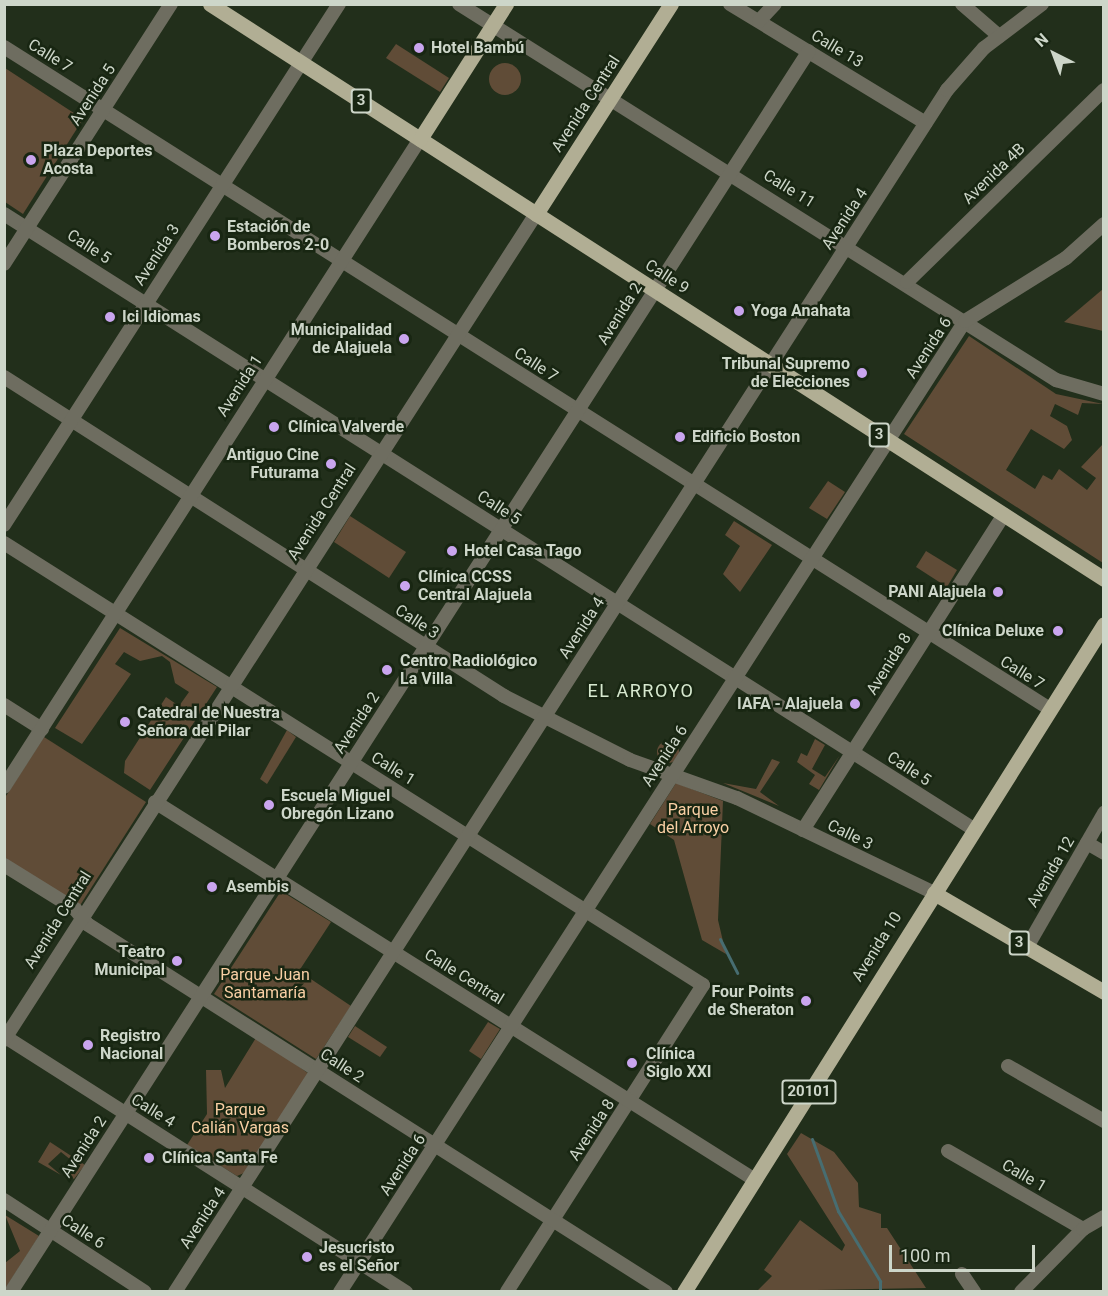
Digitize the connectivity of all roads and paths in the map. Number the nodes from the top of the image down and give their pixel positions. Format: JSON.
{"nodes":[{"id":1,"x":171,"y":4,"type":"edge"},
{"id":2,"x":210,"y":4,"type":"edge"},
{"id":3,"x":339,"y":4,"type":"edge"},
{"id":4,"x":459,"y":4,"type":"edge"},
{"id":5,"x":506,"y":4,"type":"edge"},
{"id":6,"x":671,"y":4,"type":"edge"},
{"id":7,"x":730,"y":4,"type":"edge"},
{"id":8,"x":775,"y":4,"type":"edge"},
{"id":9,"x":962,"y":4,"type":"edge"},
{"id":10,"x":1042,"y":4,"type":"edge"},
{"id":11,"x":759,"y":21,"type":"junction"},
{"id":12,"x":492,"y":26,"type":"junction"},
{"id":13,"x":999,"y":36,"type":"junction"},
{"id":14,"x":4,"y":47,"type":"edge"},
{"id":15,"x":810,"y":51,"type":"junction"},
{"id":16,"x":301,"y":63,"type":"junction"},
{"id":17,"x":1104,"y":90,"type":"edge"},
{"id":18,"x":611,"y":98,"type":"junction"},
{"id":19,"x":104,"y":110,"type":"junction"},
{"id":20,"x":926,"y":123,"type":"junction"},
{"id":21,"x":420,"y":139,"type":"junction"},
{"id":22,"x":732,"y":172,"type":"junction"},
{"id":23,"x":222,"y":186,"type":"junction"},
{"id":24,"x":4,"y":214,"type":"edge"},
{"id":25,"x":536,"y":214,"type":"junction"},
{"id":26,"x":1104,"y":224,"type":"edge"},
{"id":27,"x":27,"y":228,"type":"junction"},
{"id":28,"x":848,"y":245,"type":"junction"},
{"id":29,"x":341,"y":261,"type":"junction"},
{"id":30,"x":4,"y":264,"type":"edge"},
{"id":31,"x":907,"y":282,"type":"junction"},
{"id":32,"x":655,"y":290,"type":"junction"},
{"id":33,"x":146,"y":303,"type":"junction"},
{"id":34,"x":965,"y":321,"type":"junction"},
{"id":35,"x":458,"y":335,"type":"junction"},
{"id":36,"x":770,"y":365,"type":"junction"},
{"id":37,"x":4,"y":377,"type":"edge"},
{"id":38,"x":266,"y":379,"type":"junction"},
{"id":39,"x":1104,"y":394,"type":"edge"},
{"id":40,"x":578,"y":412,"type":"junction"},
{"id":41,"x":72,"y":420,"type":"junction"},
{"id":42,"x":888,"y":441,"type":"junction"},
{"id":43,"x":382,"y":453,"type":"junction"},
{"id":44,"x":693,"y":485,"type":"junction"},
{"id":45,"x":190,"y":496,"type":"junction"},
{"id":46,"x":1004,"y":515,"type":"junction"},
{"id":47,"x":4,"y":525,"type":"edge"},
{"id":48,"x":502,"y":530,"type":"junction"},
{"id":49,"x":4,"y":543,"type":"edge"},
{"id":50,"x":810,"y":559,"type":"junction"},
{"id":51,"x":306,"y":570,"type":"junction"},
{"id":52,"x":1104,"y":579,"type":"edge"},
{"id":53,"x":618,"y":603,"type":"junction"},
{"id":54,"x":115,"y":613,"type":"junction"},
{"id":55,"x":1104,"y":624,"type":"edge"},
{"id":56,"x":928,"y":633,"type":"junction"},
{"id":57,"x":426,"y":648,"type":"junction"},
{"id":58,"x":735,"y":678,"type":"junction"},
{"id":59,"x":231,"y":687,"type":"junction"},
{"id":60,"x":4,"y":705,"type":"edge"},
{"id":61,"x":1050,"y":710,"type":"junction"},
{"id":62,"x":544,"y":717,"type":"junction"},
{"id":63,"x":42,"y":729,"type":"junction"},
{"id":64,"x":853,"y":753,"type":"junction"},
{"id":65,"x":351,"y":762,"type":"junction"},
{"id":66,"x":672,"y":775,"type":"junction"},
{"id":67,"x":4,"y":787,"type":"edge"},
{"id":68,"x":155,"y":802,"type":"junction"},
{"id":69,"x":1104,"y":813,"type":"edge"},
{"id":70,"x":803,"y":830,"type":"junction"},
{"id":71,"x":975,"y":830,"type":"junction"},
{"id":72,"x":468,"y":836,"type":"junction"},
{"id":73,"x":1087,"y":843,"type":"junction"},
{"id":74,"x":1104,"y":853,"type":"edge"},
{"id":75,"x":4,"y":865,"type":"edge"},
{"id":76,"x":277,"y":878,"type":"junction"},
{"id":77,"x":934,"y":893,"type":"junction"},
{"id":78,"x":585,"y":911,"type":"junction"},
{"id":79,"x":81,"y":916,"type":"junction"},
{"id":80,"x":1027,"y":947,"type":"junction"},
{"id":81,"x":394,"y":952,"type":"junction"},
{"id":82,"x":703,"y":985,"type":"joint"},
{"id":83,"x":1104,"y":992,"type":"edge"},
{"id":84,"x":203,"y":996,"type":"junction"},
{"id":85,"x":512,"y":1026,"type":"junction"},
{"id":86,"x":5,"y":1038,"type":"edge"},
{"id":87,"x":1008,"y":1066,"type":"dead end"},
{"id":88,"x":318,"y":1070,"type":"junction"},
{"id":89,"x":630,"y":1101,"type":"junction"},
{"id":90,"x":125,"y":1113,"type":"junction"},
{"id":91,"x":1104,"y":1121,"type":"edge"},
{"id":92,"x":435,"y":1145,"type":"junction"},
{"id":93,"x":948,"y":1151,"type":"dead end"},
{"id":94,"x":755,"y":1180,"type":"junction"},
{"id":95,"x":242,"y":1187,"type":"junction"},
{"id":96,"x":4,"y":1200,"type":"edge"},
{"id":97,"x":1104,"y":1216,"type":"edge"},
{"id":98,"x":553,"y":1220,"type":"junction"},
{"id":99,"x":1083,"y":1228,"type":"junction"},
{"id":100,"x":50,"y":1230,"type":"junction"},
{"id":101,"x":359,"y":1262,"type":"junction"},
{"id":102,"x":962,"y":1274,"type":"dead end"},
{"id":103,"x":1033,"y":1286,"type":"edge"},
{"id":104,"x":10,"y":1292,"type":"edge"},
{"id":105,"x":144,"y":1292,"type":"edge"},
{"id":106,"x":176,"y":1292,"type":"edge"},
{"id":107,"x":340,"y":1292,"type":"edge"},
{"id":108,"x":406,"y":1292,"type":"edge"},
{"id":109,"x":507,"y":1292,"type":"edge"},
{"id":110,"x":666,"y":1292,"type":"edge"},
{"id":111,"x":684,"y":1292,"type":"edge"},
{"id":112,"x":974,"y":1292,"type":"edge"},
{"id":113,"x":1021,"y":1292,"type":"edge"}],
"edges":[{"from":1,"to":19,"type":"street","name":"Avenida 5"},
{"from":2,"to":16,"type":"main road","name":"Calle 9","number":"3"},
{"from":3,"to":16,"type":"street","name":"Avenida 3"},
{"from":4,"to":12,"type":"street","name":"Calle 11"},
{"from":5,"to":12,"type":"main road","name":"Avenida 1"},
{"from":6,"to":18,"type":"main road","name":"Avenida Central"},
{"from":7,"to":11,"type":"street","name":"Calle 13"},
{"from":8,"to":11,"type":"street"},
{"from":9,"to":13,"type":"street"},
{"from":10,"to":13,"type":"street","name":"Avenida 4"},
{"from":11,"to":15,"type":"street","name":"Calle 13"},
{"from":12,"to":18,"type":"street","name":"Calle 11"},
{"from":12,"to":21,"type":"main road","name":"Avenida 1"},
{"from":13,"to":20,"type":"street","name":"Avenida 4"},
{"from":14,"to":19,"type":"street","name":"Calle 7"},
{"from":15,"to":20,"type":"street","name":"Calle 13"},
{"from":15,"to":22,"type":"street","name":"Avenida 2"},
{"from":16,"to":21,"type":"main road","name":"Calle 9","number":"3"},
{"from":16,"to":23,"type":"street","name":"Avenida 3"},
{"from":17,"to":31,"type":"street","name":"Avenida 4B"},
{"from":18,"to":22,"type":"street","name":"Calle 11"},
{"from":18,"to":25,"type":"main road","name":"Avenida Central"},
{"from":19,"to":23,"type":"street","name":"Calle 7"},
{"from":19,"to":27,"type":"street","name":"Avenida 5"},
{"from":20,"to":28,"type":"street","name":"Avenida 4"},
{"from":21,"to":25,"type":"main road","name":"Calle 9","number":"3"},
{"from":21,"to":29,"type":"street","name":"Avenida 1"},
{"from":22,"to":28,"type":"street","name":"Calle 11"},
{"from":22,"to":32,"type":"street","name":"Avenida 2"},
{"from":23,"to":29,"type":"street","name":"Calle 7"},
{"from":23,"to":33,"type":"street","name":"Avenida 3"},
{"from":24,"to":27,"type":"street","name":"Calle 5"},
{"from":25,"to":32,"type":"main road","name":"Calle 9","number":"3"},
{"from":25,"to":35,"type":"street","name":"Avenida Central"},
{"from":26,"to":34,"type":"street","name":"Avenida 6"},
{"from":27,"to":30,"type":"street","name":"Avenida 5"},
{"from":27,"to":33,"type":"street","name":"Calle 5"},
{"from":28,"to":31,"type":"street","name":"Calle 11"},
{"from":28,"to":36,"type":"street","name":"Avenida 4"},
{"from":29,"to":35,"type":"street","name":"Calle 7"},
{"from":29,"to":38,"type":"street","name":"Avenida 1"},
{"from":31,"to":34,"type":"street","name":"Calle 11"},
{"from":32,"to":36,"type":"main road","name":"Calle 9","number":"3"},
{"from":32,"to":40,"type":"street","name":"Avenida 2"},
{"from":33,"to":38,"type":"street","name":"Calle 5"},
{"from":33,"to":41,"type":"street","name":"Avenida 3"},
{"from":34,"to":39,"type":"street","name":"Calle 11"},
{"from":34,"to":42,"type":"street","name":"Avenida 6"},
{"from":35,"to":40,"type":"street","name":"Calle 7"},
{"from":35,"to":43,"type":"street","name":"Avenida Central"},
{"from":36,"to":42,"type":"main road","name":"Calle 9","number":"3"},
{"from":36,"to":44,"type":"street","name":"Avenida 4"},
{"from":37,"to":41,"type":"street","name":"Calle 3"},
{"from":38,"to":43,"type":"street","name":"Calle 5"},
{"from":38,"to":45,"type":"street","name":"Avenida 1"},
{"from":40,"to":44,"type":"street","name":"Calle 7"},
{"from":40,"to":48,"type":"street","name":"Avenida 2"},
{"from":41,"to":45,"type":"street","name":"Calle 3"},
{"from":41,"to":47,"type":"street","name":"Avenida 3"},
{"from":42,"to":46,"type":"main road","name":"Calle 9","number":"3"},
{"from":42,"to":50,"type":"street","name":"Avenida 6"},
{"from":43,"to":48,"type":"street","name":"Calle 5"},
{"from":43,"to":51,"type":"street","name":"Avenida Central"},
{"from":44,"to":50,"type":"street","name":"Calle 7"},
{"from":44,"to":53,"type":"street","name":"Avenida 4"},
{"from":45,"to":51,"type":"street","name":"Calle 3"},
{"from":45,"to":54,"type":"street","name":"Avenida 1"},
{"from":46,"to":52,"type":"main road","name":"Calle 9","number":"3"},
{"from":46,"to":56,"type":"street","name":"Avenida 8"},
{"from":48,"to":53,"type":"street","name":"Calle 5"},
{"from":48,"to":57,"type":"street","name":"Avenida 2"},
{"from":49,"to":54,"type":"street","name":"Calle 1"},
{"from":50,"to":56,"type":"street","name":"Calle 7"},
{"from":50,"to":58,"type":"street","name":"Avenida 6"},
{"from":51,"to":57,"type":"street","name":"Calle 3"},
{"from":51,"to":59,"type":"street","name":"Avenida Central"},
{"from":53,"to":58,"type":"street","name":"Calle 5"},
{"from":53,"to":62,"type":"street","name":"Avenida 4"},
{"from":54,"to":59,"type":"street","name":"Calle 1"},
{"from":54,"to":63,"type":"street","name":"Avenida 1"},
{"from":55,"to":61,"type":"main road","name":"Avenida 10"},
{"from":56,"to":61,"type":"street","name":"Calle 7"},
{"from":56,"to":64,"type":"street","name":"Avenida 8"},
{"from":57,"to":62,"type":"street","name":"Calle 3"},
{"from":57,"to":65,"type":"street","name":"Avenida 2"},
{"from":58,"to":64,"type":"street","name":"Calle 5"},
{"from":58,"to":66,"type":"street","name":"Avenida 6"},
{"from":59,"to":65,"type":"street","name":"Calle 1"},
{"from":59,"to":68,"type":"street","name":"Avenida Central"},
{"from":60,"to":63,"type":"street"},
{"from":61,"to":71,"type":"main road","name":"Avenida 10"},
{"from":62,"to":66,"type":"street","name":"Calle 3"},
{"from":62,"to":72,"type":"street","name":"Avenida 4"},
{"from":63,"to":67,"type":"street","name":"Avenida 1"},
{"from":64,"to":70,"type":"street","name":"Avenida 8"},
{"from":64,"to":71,"type":"street","name":"Calle 5"},
{"from":65,"to":72,"type":"street","name":"Calle 1"},
{"from":65,"to":76,"type":"street","name":"Avenida 2"},
{"from":66,"to":70,"type":"street","name":"Calle 3"},
{"from":66,"to":78,"type":"street","name":"Avenida 6"},
{"from":68,"to":76,"type":"street","name":"Calle Central"},
{"from":68,"to":79,"type":"street","name":"Avenida Central"},
{"from":69,"to":73,"type":"street","name":"Avenida 12"},
{"from":70,"to":77,"type":"street","name":"Calle 3"},
{"from":71,"to":77,"type":"main road","name":"Avenida 10"},
{"from":72,"to":78,"type":"street","name":"Calle 1"},
{"from":72,"to":81,"type":"street","name":"Avenida 4"},
{"from":73,"to":74,"type":"street"},
{"from":73,"to":80,"type":"street","name":"Avenida 12"},
{"from":75,"to":79,"type":"street","name":"Calle 2"},
{"from":76,"to":81,"type":"street","name":"Calle Central"},
{"from":76,"to":84,"type":"street","name":"Avenida 2"},
{"from":77,"to":80,"type":"main road","number":"3"},
{"from":77,"to":94,"type":"main road","name":"Avenida 10","number":"20101"},
{"from":78,"to":82,"type":"street","name":"Calle 1"},
{"from":78,"to":85,"type":"street","name":"Avenida 6"},
{"from":79,"to":84,"type":"street","name":"Calle 2"},
{"from":79,"to":86,"type":"street","name":"Avenida Central"},
{"from":80,"to":83,"type":"main road","number":"3"},
{"from":81,"to":85,"type":"street","name":"Calle Central"},
{"from":81,"to":88,"type":"street","name":"Avenida 4"},
{"from":82,"to":89,"type":"street","name":"Avenida 8"},
{"from":84,"to":88,"type":"street","name":"Calle 2"},
{"from":84,"to":90,"type":"street","name":"Avenida 2"},
{"from":85,"to":89,"type":"street","name":"Calle Central"},
{"from":85,"to":92,"type":"street","name":"Avenida 6"},
{"from":86,"to":90,"type":"street","name":"Calle 4"},
{"from":87,"to":91,"type":"street"},
{"from":88,"to":92,"type":"street","name":"Calle 2"},
{"from":88,"to":95,"type":"street","name":"Avenida 4"},
{"from":89,"to":94,"type":"street","name":"Calle Central"},
{"from":89,"to":98,"type":"street","name":"Avenida 8"},
{"from":90,"to":95,"type":"street","name":"Calle 4"},
{"from":90,"to":100,"type":"street","name":"Avenida 2"},
{"from":92,"to":98,"type":"street","name":"Calle 2"},
{"from":92,"to":101,"type":"street","name":"Avenida 6"},
{"from":93,"to":99,"type":"street","name":"Calle 1"},
{"from":94,"to":111,"type":"main road","name":"Avenida 10","number":"20101"},
{"from":95,"to":101,"type":"street","name":"Calle 4"},
{"from":95,"to":106,"type":"street","name":"Avenida 4"},
{"from":96,"to":100,"type":"street","name":"Calle 6"},
{"from":97,"to":99,"type":"street"},
{"from":98,"to":109,"type":"street","name":"Avenida 8"},
{"from":98,"to":110,"type":"street","name":"Calle 2"},
{"from":99,"to":103,"type":"street"},
{"from":100,"to":104,"type":"street","name":"Avenida 2"},
{"from":100,"to":105,"type":"street","name":"Calle 6"},
{"from":101,"to":107,"type":"street","name":"Avenida 6"},
{"from":101,"to":108,"type":"street","name":"Calle 4"},
{"from":102,"to":112,"type":"street"},
{"from":103,"to":113,"type":"street"}]}
